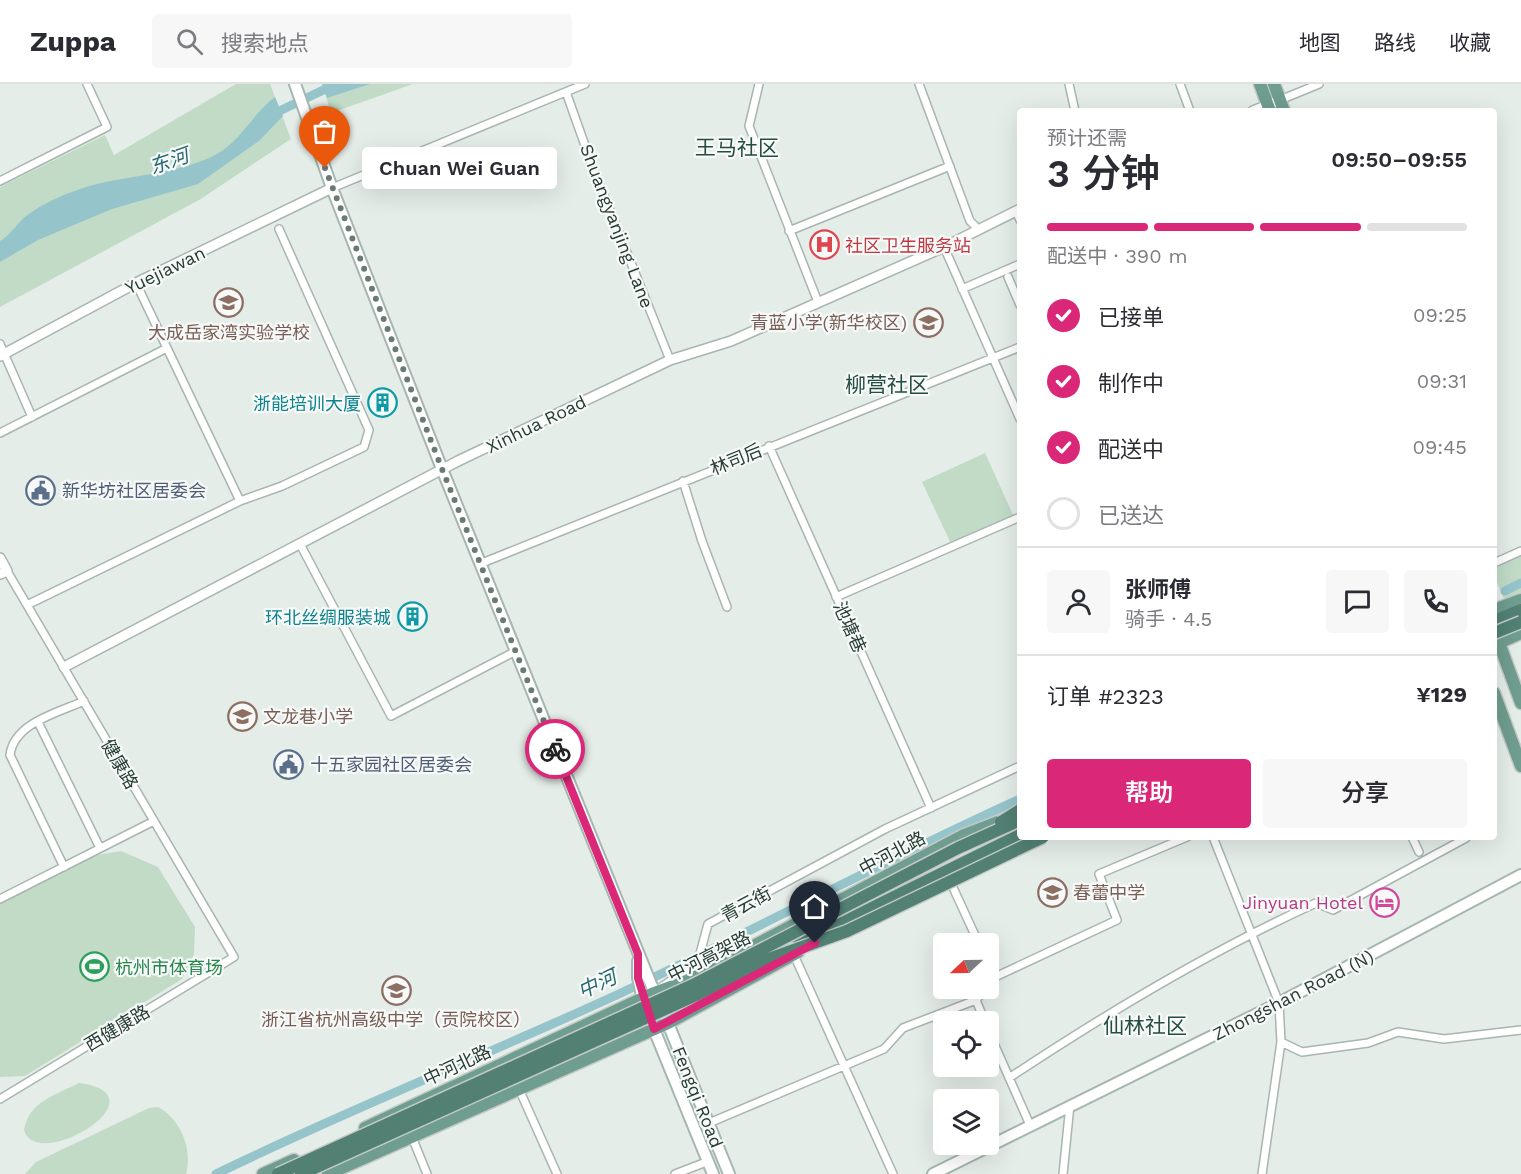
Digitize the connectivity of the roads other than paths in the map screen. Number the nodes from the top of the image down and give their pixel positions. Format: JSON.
{"nodes":[{"id":1,"x":87,"y":84,"type":"edge"},
{"id":2,"x":295,"y":84,"type":"edge"},
{"id":3,"x":585,"y":84,"type":"edge"},
{"id":4,"x":759,"y":84,"type":"edge"},
{"id":5,"x":919,"y":84,"type":"edge"},
{"id":6,"x":1069,"y":84,"type":"edge"},
{"id":7,"x":1180,"y":84,"type":"edge"},
{"id":8,"x":1260,"y":84,"type":"edge"},
{"id":9,"x":1274,"y":84,"type":"edge"},
{"id":10,"x":1319,"y":84,"type":"edge"},
{"id":11,"x":566,"y":92,"type":"junction"},
{"id":12,"x":1276,"y":107,"type":"edge"},
{"id":13,"x":1074,"y":108,"type":"edge"},
{"id":14,"x":1189,"y":108,"type":"edge"},
{"id":15,"x":950,"y":166,"type":"junction"},
{"id":16,"x":0,"y":181,"type":"edge"},
{"id":17,"x":332,"y":188,"type":"junction"},
{"id":18,"x":1017,"y":214,"type":"edge"},
{"id":19,"x":279,"y":229,"type":"dead end"},
{"id":20,"x":978,"y":229,"type":"junction"},
{"id":21,"x":789,"y":231,"type":"junction"},
{"id":22,"x":944,"y":247,"type":"junction"},
{"id":23,"x":1017,"y":265,"type":"edge"},
{"id":24,"x":1008,"y":277,"type":"dead end"},
{"id":25,"x":136,"y":283,"type":"junction"},
{"id":26,"x":962,"y":289,"type":"junction"},
{"id":27,"x":1017,"y":297,"type":"edge"},
{"id":28,"x":818,"y":302,"type":"junction"},
{"id":29,"x":0,"y":344,"type":"edge"},
{"id":30,"x":168,"y":348,"type":"junction"},
{"id":31,"x":1017,"y":348,"type":"edge"},
{"id":32,"x":2,"y":355,"type":"edge"},
{"id":33,"x":992,"y":357,"type":"junction"},
{"id":34,"x":670,"y":360,"type":"junction"},
{"id":35,"x":1017,"y":412,"type":"edge"},
{"id":36,"x":32,"y":417,"type":"junction"},
{"id":37,"x":0,"y":433,"type":"edge"},
{"id":38,"x":769,"y":446,"type":"junction"},
{"id":39,"x":442,"y":469,"type":"junction"},
{"id":40,"x":683,"y":481,"type":"junction"},
{"id":41,"x":240,"y":501,"type":"junction"},
{"id":42,"x":1017,"y":518,"type":"edge"},
{"id":43,"x":300,"y":544,"type":"junction"},
{"id":44,"x":1521,"y":551,"type":"edge"},
{"id":45,"x":0,"y":558,"type":"edge"},
{"id":46,"x":1497,"y":562,"type":"edge"},
{"id":47,"x":482,"y":563,"type":"junction"},
{"id":48,"x":4,"y":572,"type":"edge"},
{"id":49,"x":836,"y":597,"type":"junction"},
{"id":50,"x":1521,"y":600,"type":"edge"},
{"id":51,"x":27,"y":604,"type":"junction"},
{"id":52,"x":727,"y":608,"type":"dead end"},
{"id":53,"x":1497,"y":609,"type":"edge"},
{"id":54,"x":1521,"y":610,"type":"edge"},
{"id":55,"x":1497,"y":620,"type":"edge"},
{"id":56,"x":1521,"y":622,"type":"edge"},
{"id":57,"x":1521,"y":633,"type":"edge"},
{"id":58,"x":1497,"y":639,"type":"edge"},
{"id":59,"x":1497,"y":640,"type":"edge"},
{"id":60,"x":1497,"y":643,"type":"edge"},
{"id":61,"x":516,"y":651,"type":"junction"},
{"id":62,"x":64,"y":667,"type":"junction"},
{"id":63,"x":84,"y":701,"type":"junction"},
{"id":64,"x":1497,"y":701,"type":"edge"},
{"id":65,"x":1521,"y":703,"type":"edge"},
{"id":66,"x":38,"y":722,"type":"junction"},
{"id":67,"x":1521,"y":766,"type":"edge"},
{"id":68,"x":1017,"y":767,"type":"edge"},
{"id":69,"x":931,"y":808,"type":"junction"},
{"id":70,"x":1017,"y":812,"type":"edge"},
{"id":71,"x":1017,"y":813,"type":"edge"},
{"id":72,"x":154,"y":821,"type":"junction"},
{"id":73,"x":1017,"y":821,"type":"edge"},
{"id":74,"x":1017,"y":836,"type":"edge"},
{"id":75,"x":1023,"y":840,"type":"edge"},
{"id":76,"x":1036,"y":840,"type":"edge"},
{"id":77,"x":1179,"y":840,"type":"edge"},
{"id":78,"x":1214,"y":840,"type":"edge"},
{"id":79,"x":1413,"y":840,"type":"edge"},
{"id":80,"x":1462,"y":840,"type":"edge"},
{"id":81,"x":100,"y":848,"type":"junction"},
{"id":82,"x":958,"y":848,"type":"junction"},
{"id":83,"x":1419,"y":852,"type":"dead end"},
{"id":84,"x":64,"y":867,"type":"junction"},
{"id":85,"x":1521,"y":875,"type":"edge"},
{"id":86,"x":948,"y":878,"type":"junction"},
{"id":87,"x":0,"y":899,"type":"edge"},
{"id":88,"x":1253,"y":931,"type":"junction"},
{"id":89,"x":974,"y":933,"type":"edge"},
{"id":90,"x":794,"y":955,"type":"junction"},
{"id":91,"x":234,"y":957,"type":"joint"},
{"id":92,"x":769,"y":959,"type":"junction"},
{"id":93,"x":999,"y":975,"type":"edge"},
{"id":94,"x":645,"y":986,"type":"junction"},
{"id":95,"x":976,"y":1000,"type":"joint"},
{"id":96,"x":1279,"y":1003,"type":"junction"},
{"id":97,"x":980,"y":1011,"type":"edge"},
{"id":98,"x":668,"y":1023,"type":"junction"},
{"id":99,"x":654,"y":1029,"type":"junction"},
{"id":100,"x":1521,"y":1030,"type":"edge"},
{"id":101,"x":1281,"y":1042,"type":"junction"},
{"id":102,"x":999,"y":1055,"type":"edge"},
{"id":103,"x":844,"y":1066,"type":"junction"},
{"id":104,"x":1009,"y":1078,"type":"junction"},
{"id":105,"x":519,"y":1089,"type":"junction"},
{"id":106,"x":0,"y":1099,"type":"edge"},
{"id":107,"x":1070,"y":1105,"type":"junction"},
{"id":108,"x":709,"y":1123,"type":"junction"},
{"id":109,"x":1030,"y":1125,"type":"junction"},
{"id":110,"x":412,"y":1137,"type":"junction"},
{"id":111,"x":708,"y":1161,"type":"junction"},
{"id":112,"x":262,"y":1174,"type":"edge"},
{"id":113,"x":278,"y":1174,"type":"edge"},
{"id":114,"x":301,"y":1174,"type":"edge"},
{"id":115,"x":328,"y":1174,"type":"edge"},
{"id":116,"x":427,"y":1174,"type":"edge"},
{"id":117,"x":557,"y":1174,"type":"edge"},
{"id":118,"x":675,"y":1174,"type":"edge"},
{"id":119,"x":713,"y":1174,"type":"edge"},
{"id":120,"x":729,"y":1174,"type":"edge"},
{"id":121,"x":893,"y":1174,"type":"edge"},
{"id":122,"x":933,"y":1174,"type":"edge"},
{"id":123,"x":1063,"y":1174,"type":"edge"},
{"id":124,"x":1262,"y":1174,"type":"edge"}],
"edges":[{"from":1,"to":16,"type":"street"},
{"from":2,"to":17,"type":"main road","name":"Fengqi Road"},
{"from":3,"to":11,"type":"street"},
{"from":4,"to":21,"type":"street"},
{"from":5,"to":15,"type":"street"},
{"from":6,"to":13,"type":"street"},
{"from":7,"to":14,"type":"street"},
{"from":8,"to":12,"type":"main road"},
{"from":9,"to":12,"type":"main road"},
{"from":10,"to":12,"type":"street"},
{"from":11,"to":17,"type":"street"},
{"from":11,"to":34,"type":"street","name":"Shuangyanjing Lane"},
{"from":15,"to":20,"type":"street"},
{"from":15,"to":21,"type":"street"},
{"from":17,"to":25,"type":"street","name":"Yuejiawan"},
{"from":17,"to":39,"type":"main road","name":"Fengqi Road"},
{"from":18,"to":20,"type":"street","name":"Xinhua Road"},
{"from":19,"to":41,"type":"street"},
{"from":20,"to":22,"type":"street","name":"Xinhua Road"},
{"from":21,"to":28,"type":"street"},
{"from":22,"to":26,"type":"street"},
{"from":22,"to":28,"type":"street","name":"Xinhua Road"},
{"from":23,"to":26,"type":"street"},
{"from":24,"to":27,"type":"street"},
{"from":25,"to":30,"type":"street"},
{"from":25,"to":32,"type":"street","name":"Yuejiawan"},
{"from":26,"to":33,"type":"street"},
{"from":28,"to":34,"type":"street","name":"Xinhua Road"},
{"from":29,"to":32,"type":"street"},
{"from":30,"to":36,"type":"street"},
{"from":30,"to":41,"type":"street"},
{"from":31,"to":33,"type":"street","name":"林司后"},
{"from":32,"to":36,"type":"street"},
{"from":33,"to":35,"type":"street"},
{"from":33,"to":38,"type":"street","name":"林司后"},
{"from":34,"to":39,"type":"street","name":"Xinhua Road"},
{"from":36,"to":37,"type":"street"},
{"from":38,"to":40,"type":"street","name":"林司后"},
{"from":38,"to":49,"type":"street","name":"池塘巷"},
{"from":39,"to":43,"type":"street","name":"Xinhua Road"},
{"from":39,"to":47,"type":"main road","name":"Fengqi Road"},
{"from":40,"to":47,"type":"street","name":"林司后"},
{"from":40,"to":52,"type":"street"},
{"from":41,"to":51,"type":"street"},
{"from":42,"to":49,"type":"street"},
{"from":43,"to":61,"type":"street"},
{"from":43,"to":62,"type":"street","name":"Xinhua Road"},
{"from":44,"to":46,"type":"street"},
{"from":45,"to":48,"type":"street"},
{"from":47,"to":61,"type":"main road","name":"Fengqi Road"},
{"from":48,"to":51,"type":"street","name":"健康路"},
{"from":49,"to":69,"type":"street","name":"池塘巷"},
{"from":50,"to":53,"type":"main road"},
{"from":51,"to":62,"type":"street","name":"健康路"},
{"from":54,"to":55,"type":"highway"},
{"from":56,"to":58,"type":"highway","bridge":true},
{"from":57,"to":59,"type":"main road"},
{"from":60,"to":65,"type":"main road"},
{"from":61,"to":94,"type":"main road","name":"Fengqi Road"},
{"from":62,"to":63,"type":"street","name":"健康路"},
{"from":63,"to":66,"type":"street"},
{"from":63,"to":72,"type":"street","name":"健康路"},
{"from":64,"to":67,"type":"main road"},
{"from":66,"to":81,"type":"street"},
{"from":66,"to":84,"type":"street"},
{"from":68,"to":69,"type":"street","name":"青云街"},
{"from":69,"to":94,"type":"street","name":"青云街"},
{"from":70,"to":94,"type":"main road","name":"中河北路"},
{"from":71,"to":82,"type":"highway","bridge":true},
{"from":72,"to":81,"type":"street"},
{"from":72,"to":91,"type":"street","name":"健康路"},
{"from":73,"to":82,"type":"highway","name":"中河高架路","bridge":true},
{"from":74,"to":92,"type":"highway","name":"中河高架路","bridge":true},
{"from":75,"to":86,"type":"main road"},
{"from":76,"to":92,"type":"highway","bridge":true},
{"from":77,"to":93,"type":"street"},
{"from":78,"to":88,"type":"street"},
{"from":79,"to":83,"type":"street"},
{"from":80,"to":88,"type":"street"},
{"from":81,"to":84,"type":"street"},
{"from":82,"to":113,"type":"highway","name":"中河高架路","bridge":true},
{"from":84,"to":87,"type":"street"},
{"from":85,"to":96,"type":"main road","name":"Zhongshan Road (N)"},
{"from":86,"to":89,"type":"street"},
{"from":86,"to":90,"type":"main road"},
{"from":88,"to":96,"type":"street"},
{"from":88,"to":104,"type":"street"},
{"from":90,"to":98,"type":"main road"},
{"from":90,"to":103,"type":"street"},
{"from":91,"to":106,"type":"street","name":"西健康路"},
{"from":92,"to":114,"type":"highway","name":"中河高架路","bridge":true},
{"from":94,"to":98,"type":"main road","name":"Fengqi Road"},
{"from":94,"to":99,"type":"main road"},
{"from":94,"to":112,"type":"main road","name":"中河北路"},
{"from":95,"to":97,"type":"street"},
{"from":95,"to":103,"type":"street"},
{"from":96,"to":101,"type":"street"},
{"from":96,"to":107,"type":"main road","name":"Zhongshan Road (N)"},
{"from":98,"to":99,"type":"main road"},
{"from":98,"to":108,"type":"main road","name":"Fengqi Road"},
{"from":99,"to":105,"type":"main road"},
{"from":99,"to":111,"type":"main road"},
{"from":100,"to":101,"type":"street"},
{"from":101,"to":124,"type":"street"},
{"from":102,"to":104,"type":"street"},
{"from":103,"to":108,"type":"street"},
{"from":103,"to":121,"type":"street"},
{"from":104,"to":109,"type":"street"},
{"from":105,"to":110,"type":"main road"},
{"from":105,"to":117,"type":"street"},
{"from":107,"to":109,"type":"main road","name":"Zhongshan Road (N)"},
{"from":107,"to":123,"type":"street"},
{"from":108,"to":120,"type":"main road","name":"Fengqi Road"},
{"from":109,"to":122,"type":"main road","name":"Zhongshan Road (N)"},
{"from":110,"to":115,"type":"main road"},
{"from":110,"to":116,"type":"street"},
{"from":111,"to":118,"type":"street"},
{"from":111,"to":119,"type":"main road"}]}
